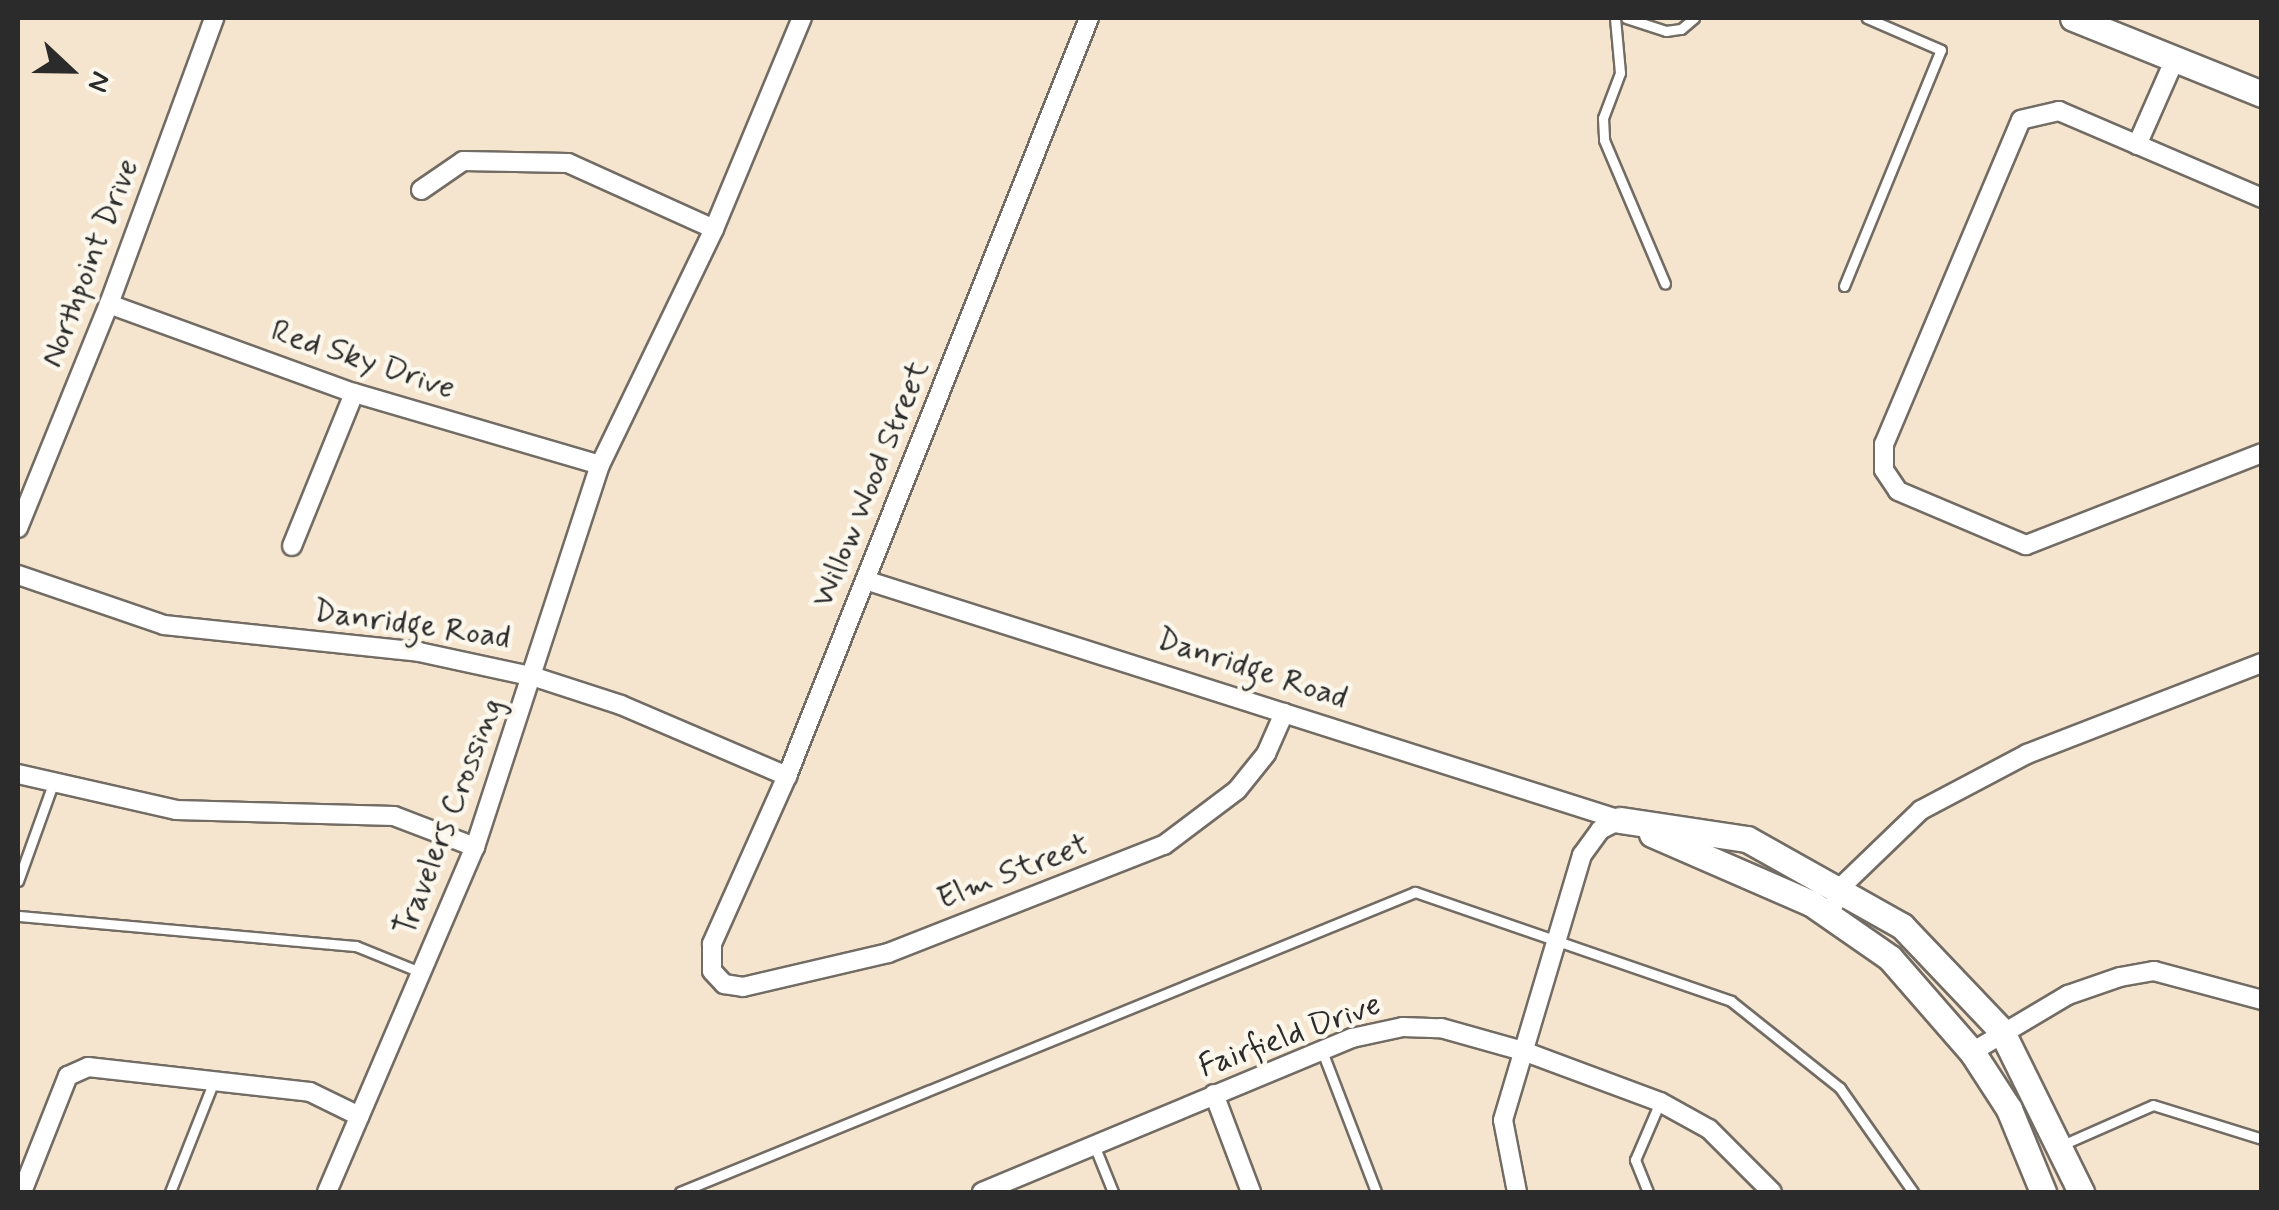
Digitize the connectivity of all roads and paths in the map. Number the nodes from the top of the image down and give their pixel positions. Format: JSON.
{"nodes":[{"id":1,"x":214,"y":18,"type":"edge"},
{"id":2,"x":802,"y":18,"type":"edge"},
{"id":3,"x":1089,"y":18,"type":"edge"},
{"id":4,"x":1615,"y":18,"type":"edge"},
{"id":5,"x":1626,"y":18,"type":"edge"},
{"id":6,"x":1694,"y":18,"type":"edge"},
{"id":7,"x":1866,"y":18,"type":"edge"},
{"id":8,"x":2073,"y":18,"type":"edge"},
{"id":9,"x":2175,"y":59,"type":"junction"},
{"id":10,"x":2262,"y":94,"type":"edge"},
{"id":11,"x":2137,"y":145,"type":"junction"},
{"id":12,"x":421,"y":190,"type":"dead end"},
{"id":13,"x":2262,"y":198,"type":"edge"},
{"id":14,"x":714,"y":229,"type":"junction"},
{"id":15,"x":1665,"y":284,"type":"dead end"},
{"id":16,"x":1844,"y":286,"type":"dead end"},
{"id":17,"x":110,"y":304,"type":"junction"},
{"id":18,"x":354,"y":393,"type":"junction"},
{"id":19,"x":2262,"y":453,"type":"edge"},
{"id":20,"x":600,"y":464,"type":"junction"},
{"id":21,"x":18,"y":528,"type":"edge"},
{"id":22,"x":292,"y":546,"type":"dead end"},
{"id":23,"x":18,"y":575,"type":"edge"},
{"id":24,"x":866,"y":580,"type":"junction"},
{"id":25,"x":2262,"y":662,"type":"edge"},
{"id":26,"x":535,"y":677,"type":"junction"},
{"id":27,"x":1284,"y":713,"type":"junction"},
{"id":28,"x":18,"y":774,"type":"edge"},
{"id":29,"x":787,"y":776,"type":"junction"},
{"id":30,"x":53,"y":784,"type":"junction"},
{"id":31,"x":1620,"y":820,"type":"junction"},
{"id":32,"x":474,"y":848,"type":"junction"},
{"id":33,"x":18,"y":881,"type":"edge"},
{"id":34,"x":1842,"y":887,"type":"junction"},
{"id":35,"x":1830,"y":914,"type":"junction"},
{"id":36,"x":18,"y":916,"type":"edge"},
{"id":37,"x":1557,"y":938,"type":"junction"},
{"id":38,"x":712,"y":971,"type":"joint"},
{"id":39,"x":420,"y":972,"type":"junction"},
{"id":40,"x":2262,"y":1000,"type":"edge"},
{"id":41,"x":2002,"y":1030,"type":"junction"},
{"id":42,"x":1523,"y":1050,"type":"junction"},
{"id":43,"x":1322,"y":1051,"type":"junction"},
{"id":44,"x":1972,"y":1052,"type":"junction"},
{"id":45,"x":214,"y":1081,"type":"junction"},
{"id":46,"x":1214,"y":1094,"type":"junction"},
{"id":47,"x":1660,"y":1102,"type":"junction"},
{"id":48,"x":359,"y":1116,"type":"junction"},
{"id":49,"x":2262,"y":1139,"type":"edge"},
{"id":50,"x":1094,"y":1145,"type":"junction"},
{"id":51,"x":2060,"y":1146,"type":"junction"},
{"id":52,"x":22,"y":1192,"type":"edge"},
{"id":53,"x":170,"y":1192,"type":"edge"},
{"id":54,"x":327,"y":1192,"type":"edge"},
{"id":55,"x":680,"y":1192,"type":"edge"},
{"id":56,"x":982,"y":1192,"type":"edge"},
{"id":57,"x":1112,"y":1192,"type":"edge"},
{"id":58,"x":1251,"y":1192,"type":"edge"},
{"id":59,"x":1376,"y":1192,"type":"edge"},
{"id":60,"x":1517,"y":1192,"type":"edge"},
{"id":61,"x":1648,"y":1192,"type":"edge"},
{"id":62,"x":1772,"y":1192,"type":"edge"},
{"id":63,"x":1913,"y":1192,"type":"edge"},
{"id":64,"x":2043,"y":1192,"type":"edge"},
{"id":65,"x":2081,"y":1192,"type":"edge"}],
"edges":[{"from":1,"to":17,"type":"street","name":"Northpoint Drive"},
{"from":2,"to":14,"type":"street","name":"Travelers Crossing"},
{"from":3,"to":24,"type":"street","name":"Willow Wood Street"},
{"from":4,"to":15,"type":"lane"},
{"from":5,"to":6,"type":"lane"},
{"from":7,"to":16,"type":"lane"},
{"from":8,"to":9,"type":"street"},
{"from":9,"to":10,"type":"street"},
{"from":9,"to":11,"type":"street"},
{"from":11,"to":13,"type":"street"},
{"from":11,"to":19,"type":"street"},
{"from":12,"to":14,"type":"street"},
{"from":14,"to":20,"type":"street","name":"Travelers Crossing"},
{"from":17,"to":18,"type":"street","name":"Red Sky Drive"},
{"from":17,"to":21,"type":"street","name":"Northpoint Drive"},
{"from":18,"to":20,"type":"street","name":"Red Sky Drive"},
{"from":18,"to":22,"type":"street"},
{"from":20,"to":26,"type":"street","name":"Travelers Crossing"},
{"from":23,"to":26,"type":"street","name":"Danridge Road"},
{"from":24,"to":27,"type":"street","name":"Danridge Road"},
{"from":24,"to":29,"type":"street","name":"Willow Wood Street"},
{"from":25,"to":34,"type":"street"},
{"from":26,"to":29,"type":"street","name":"Danridge Road"},
{"from":26,"to":32,"type":"street","name":"Travelers Crossing"},
{"from":27,"to":31,"type":"street","name":"Danridge Road"},
{"from":27,"to":38,"type":"street","name":"Elm Street"},
{"from":28,"to":30,"type":"street"},
{"from":29,"to":38,"type":"street","name":"Willow Wood Street"},
{"from":30,"to":32,"type":"street"},
{"from":30,"to":33,"type":"lane"},
{"from":31,"to":34,"type":"street","name":"Danridge Road"},
{"from":31,"to":35,"type":"street","name":"Danridge Road"},
{"from":31,"to":37,"type":"street"},
{"from":32,"to":39,"type":"street","name":"Travelers Crossing"},
{"from":34,"to":35,"type":"street"},
{"from":34,"to":41,"type":"street","name":"Danridge Road"},
{"from":35,"to":44,"type":"street","name":"Danridge Road"},
{"from":36,"to":39,"type":"lane"},
{"from":37,"to":42,"type":"street"},
{"from":37,"to":55,"type":"lane"},
{"from":37,"to":63,"type":"lane"},
{"from":39,"to":48,"type":"street","name":"Travelers Crossing"},
{"from":40,"to":41,"type":"street"},
{"from":41,"to":44,"type":"street"},
{"from":41,"to":51,"type":"street","name":"Danridge Road"},
{"from":42,"to":43,"type":"street","name":"Fairfield Drive"},
{"from":42,"to":47,"type":"street","name":"Fairfield Drive"},
{"from":42,"to":60,"type":"street"},
{"from":43,"to":46,"type":"street","name":"Fairfield Drive"},
{"from":43,"to":59,"type":"lane"},
{"from":44,"to":64,"type":"street","name":"Danridge Road"},
{"from":45,"to":48,"type":"street"},
{"from":45,"to":52,"type":"street"},
{"from":45,"to":53,"type":"lane"},
{"from":46,"to":50,"type":"street","name":"Fairfield Drive"},
{"from":46,"to":58,"type":"street"},
{"from":47,"to":61,"type":"lane"},
{"from":47,"to":62,"type":"street","name":"Fairfield Drive"},
{"from":48,"to":54,"type":"street","name":"Travelers Crossing"},
{"from":49,"to":51,"type":"lane"},
{"from":50,"to":56,"type":"street","name":"Fairfield Drive"},
{"from":50,"to":57,"type":"lane"},
{"from":51,"to":65,"type":"street","name":"Danridge Road"}]}
